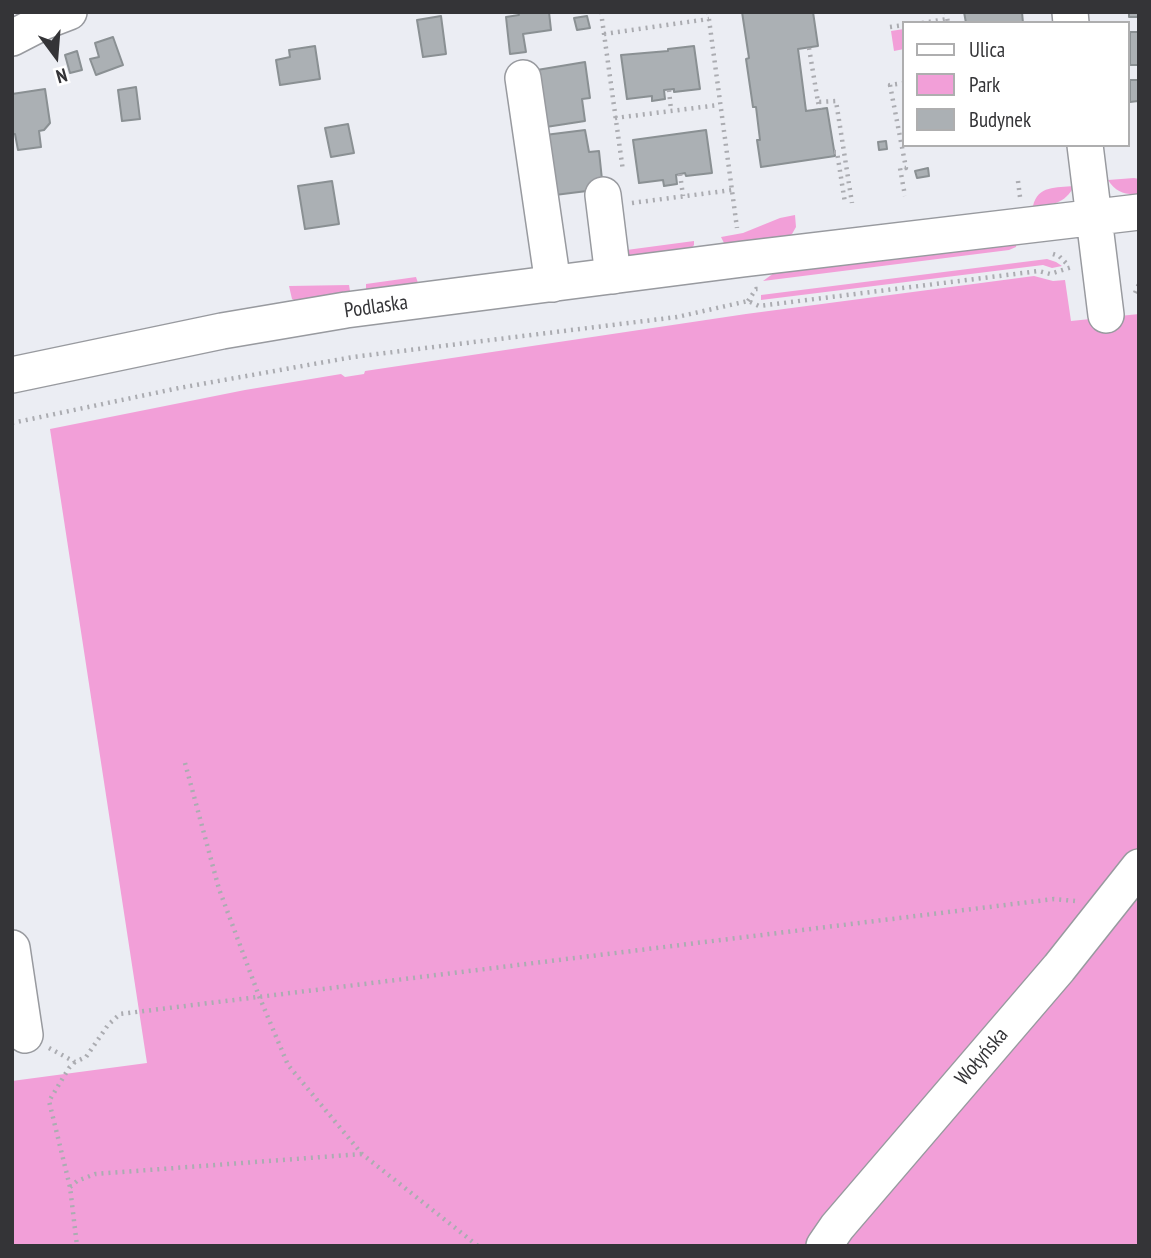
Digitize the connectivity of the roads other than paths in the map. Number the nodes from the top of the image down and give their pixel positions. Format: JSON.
{"nodes":[{"id":1,"x":69,"y":12,"type":"edge"},
{"id":2,"x":12,"y":38,"type":"edge"},
{"id":3,"x":523,"y":78,"type":"dead end"},
{"id":4,"x":1086,"y":147,"type":"edge"},
{"id":5,"x":618,"y":194,"type":"road end"},
{"id":6,"x":1139,"y":212,"type":"edge"},
{"id":7,"x":1094,"y":217,"type":"junction"},
{"id":8,"x":613,"y":276,"type":"junction"},
{"id":9,"x":553,"y":284,"type":"junction"},
{"id":10,"x":1106,"y":315,"type":"dead end"},
{"id":11,"x":12,"y":375,"type":"edge"},
{"id":12,"x":1139,"y":867,"type":"edge"},
{"id":13,"x":12,"y":948,"type":"edge"},
{"id":14,"x":25,"y":1035,"type":"road end"},
{"id":15,"x":824,"y":1246,"type":"edge"}],
"edges":[{"from":1,"to":2,"type":"street"},
{"from":3,"to":9,"type":"street"},
{"from":4,"to":7,"type":"street"},
{"from":5,"to":8,"type":"street"},
{"from":6,"to":7,"type":"street","name":"Podlaska"},
{"from":7,"to":8,"type":"street","name":"Podlaska"},
{"from":7,"to":10,"type":"street"},
{"from":8,"to":9,"type":"street","name":"Podlaska"},
{"from":9,"to":11,"type":"street","name":"Podlaska"},
{"from":12,"to":15,"type":"street","name":"Wołyńska"},
{"from":13,"to":14,"type":"street"}]}
